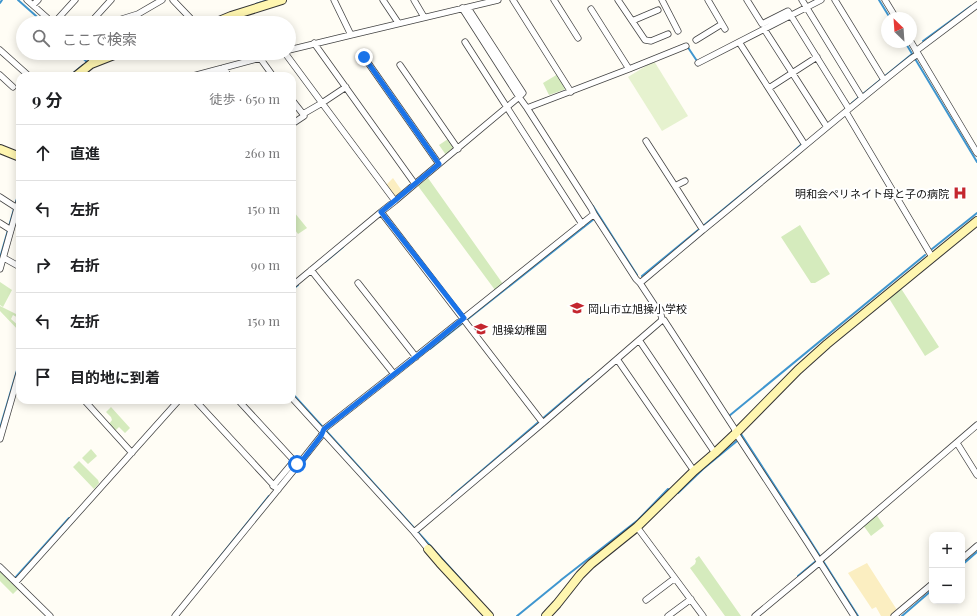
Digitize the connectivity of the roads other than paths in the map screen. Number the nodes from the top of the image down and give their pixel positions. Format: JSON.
{"nodes":[{"id":1,"x":27,"y":0,"type":"edge"},
{"id":2,"x":38,"y":0,"type":"edge"},
{"id":3,"x":75,"y":0,"type":"edge"},
{"id":4,"x":112,"y":0,"type":"edge"},
{"id":5,"x":162,"y":0,"type":"edge"},
{"id":6,"x":173,"y":0,"type":"edge"},
{"id":7,"x":282,"y":0,"type":"edge"},
{"id":8,"x":334,"y":0,"type":"edge"},
{"id":9,"x":383,"y":0,"type":"edge"},
{"id":10,"x":414,"y":0,"type":"edge"},
{"id":11,"x":498,"y":0,"type":"edge"},
{"id":12,"x":513,"y":0,"type":"edge"},
{"id":13,"x":554,"y":0,"type":"edge"},
{"id":14,"x":618,"y":0,"type":"edge"},
{"id":15,"x":662,"y":0,"type":"edge"},
{"id":16,"x":708,"y":0,"type":"edge"},
{"id":17,"x":747,"y":0,"type":"edge"},
{"id":18,"x":821,"y":0,"type":"edge"},
{"id":19,"x":835,"y":0,"type":"edge"},
{"id":20,"x":885,"y":0,"type":"edge"},
{"id":21,"x":270,"y":1,"type":"edge"},
{"id":22,"x":476,"y":3,"type":"edge"},
{"id":23,"x":805,"y":4,"type":"edge"},
{"id":24,"x":33,"y":5,"type":"junction"},
{"id":25,"x":977,"y":5,"type":"edge"},
{"id":26,"x":465,"y":8,"type":"junction"},
{"id":27,"x":591,"y":9,"type":"dead end"},
{"id":28,"x":658,"y":10,"type":"dead end"},
{"id":29,"x":892,"y":12,"type":"edge"},
{"id":30,"x":790,"y":14,"type":"junction"},
{"id":31,"x":46,"y":16,"type":"edge"},
{"id":32,"x":60,"y":16,"type":"edge"},
{"id":33,"x":97,"y":16,"type":"edge"},
{"id":34,"x":132,"y":16,"type":"edge"},
{"id":35,"x":188,"y":16,"type":"edge"},
{"id":36,"x":241,"y":16,"type":"edge"},
{"id":37,"x":424,"y":16,"type":"junction"},
{"id":38,"x":632,"y":21,"type":"junction"},
{"id":39,"x":397,"y":22,"type":"junction"},
{"id":40,"x":764,"y":29,"type":"junction"},
{"id":41,"x":678,"y":32,"type":"dead end"},
{"id":42,"x":351,"y":33,"type":"junction"},
{"id":43,"x":668,"y":34,"type":"dead end"},
{"id":44,"x":578,"y":38,"type":"dead end"},
{"id":45,"x":696,"y":40,"type":"dead end"},
{"id":46,"x":465,"y":42,"type":"dead end"},
{"id":47,"x":739,"y":42,"type":"junction"},
{"id":48,"x":314,"y":43,"type":"junction"},
{"id":49,"x":686,"y":46,"type":"dead end"},
{"id":50,"x":296,"y":48,"type":"edge"},
{"id":51,"x":913,"y":48,"type":"edge"},
{"id":52,"x":0,"y":50,"type":"edge"},
{"id":53,"x":915,"y":55,"type":"junction"},
{"id":54,"x":364,"y":57,"type":"dead end"},
{"id":55,"x":817,"y":57,"type":"junction"},
{"id":56,"x":100,"y":60,"type":"edge"},
{"id":57,"x":254,"y":60,"type":"edge"},
{"id":58,"x":259,"y":60,"type":"edge"},
{"id":59,"x":290,"y":60,"type":"edge"},
{"id":60,"x":95,"y":62,"type":"joint"},
{"id":61,"x":698,"y":63,"type":"dead end"},
{"id":62,"x":400,"y":65,"type":"dead end"},
{"id":63,"x":223,"y":68,"type":"junction"},
{"id":64,"x":628,"y":68,"type":"junction"},
{"id":65,"x":25,"y":72,"type":"edge"},
{"id":66,"x":81,"y":72,"type":"edge"},
{"id":67,"x":208,"y":72,"type":"edge"},
{"id":68,"x":226,"y":72,"type":"edge"},
{"id":69,"x":270,"y":72,"type":"edge"},
{"id":70,"x":792,"y":72,"type":"junction"},
{"id":71,"x":0,"y":75,"type":"edge"},
{"id":72,"x":883,"y":78,"type":"junction"},
{"id":73,"x":13,"y":87,"type":"dead end"},
{"id":74,"x":346,"y":87,"type":"junction"},
{"id":75,"x":769,"y":88,"type":"junction"},
{"id":76,"x":570,"y":90,"type":"junction"},
{"id":77,"x":519,"y":97,"type":"junction"},
{"id":78,"x":861,"y":97,"type":"junction"},
{"id":79,"x":322,"y":103,"type":"junction"},
{"id":80,"x":296,"y":105,"type":"edge"},
{"id":81,"x":527,"y":108,"type":"junction"},
{"id":82,"x":507,"y":109,"type":"junction"},
{"id":83,"x":847,"y":111,"type":"junction"},
{"id":84,"x":303,"y":114,"type":"junction"},
{"id":85,"x":296,"y":121,"type":"edge"},
{"id":86,"x":826,"y":125,"type":"junction"},
{"id":87,"x":646,"y":141,"type":"dead end"},
{"id":88,"x":804,"y":143,"type":"junction"},
{"id":89,"x":0,"y":149,"type":"edge"},
{"id":90,"x":458,"y":149,"type":"junction"},
{"id":91,"x":977,"y":153,"type":"edge"},
{"id":92,"x":16,"y":155,"type":"edge"},
{"id":93,"x":439,"y":164,"type":"junction"},
{"id":94,"x":685,"y":180,"type":"dead end"},
{"id":95,"x":416,"y":184,"type":"junction"},
{"id":96,"x":675,"y":186,"type":"junction"},
{"id":97,"x":0,"y":196,"type":"edge"},
{"id":98,"x":395,"y":201,"type":"junction"},
{"id":99,"x":15,"y":207,"type":"joint"},
{"id":100,"x":381,"y":212,"type":"junction"},
{"id":101,"x":594,"y":214,"type":"junction"},
{"id":102,"x":977,"y":221,"type":"edge"},
{"id":103,"x":0,"y":223,"type":"edge"},
{"id":104,"x":582,"y":224,"type":"junction"},
{"id":105,"x":702,"y":228,"type":"junction"},
{"id":106,"x":9,"y":229,"type":"junction"},
{"id":107,"x":2,"y":250,"type":"edge"},
{"id":108,"x":932,"y":257,"type":"junction"},
{"id":109,"x":4,"y":258,"type":"junction"},
{"id":110,"x":16,"y":265,"type":"edge"},
{"id":111,"x":0,"y":269,"type":"edge"},
{"id":112,"x":311,"y":270,"type":"junction"},
{"id":113,"x":296,"y":283,"type":"edge"},
{"id":114,"x":358,"y":283,"type":"dead end"},
{"id":115,"x":640,"y":283,"type":"junction"},
{"id":116,"x":662,"y":319,"type":"junction"},
{"id":117,"x":465,"y":320,"type":"junction"},
{"id":118,"x":639,"y":340,"type":"junction"},
{"id":119,"x":416,"y":357,"type":"junction"},
{"id":120,"x":617,"y":359,"type":"junction"},
{"id":121,"x":394,"y":374,"type":"junction"},
{"id":122,"x":16,"y":384,"type":"edge"},
{"id":123,"x":296,"y":402,"type":"edge"},
{"id":124,"x":88,"y":404,"type":"edge"},
{"id":125,"x":175,"y":404,"type":"edge"},
{"id":126,"x":199,"y":404,"type":"edge"},
{"id":127,"x":242,"y":404,"type":"edge"},
{"id":128,"x":542,"y":421,"type":"junction"},
{"id":129,"x":977,"y":425,"type":"edge"},
{"id":130,"x":324,"y":430,"type":"junction"},
{"id":131,"x":736,"y":433,"type":"junction"},
{"id":132,"x":0,"y":439,"type":"edge"},
{"id":133,"x":957,"y":443,"type":"junction"},
{"id":134,"x":131,"y":451,"type":"junction"},
{"id":135,"x":715,"y":453,"type":"junction"},
{"id":136,"x":296,"y":463,"type":"junction"},
{"id":137,"x":694,"y":472,"type":"junction"},
{"id":138,"x":977,"y":475,"type":"edge"},
{"id":139,"x":275,"y":488,"type":"junction"},
{"id":140,"x":637,"y":527,"type":"junction"},
{"id":141,"x":416,"y":530,"type":"junction"},
{"id":142,"x":977,"y":546,"type":"edge"},
{"id":143,"x":428,"y":549,"type":"joint"},
{"id":144,"x":965,"y":556,"type":"edge"},
{"id":145,"x":820,"y":560,"type":"junction"},
{"id":146,"x":0,"y":567,"type":"edge"},
{"id":147,"x":675,"y":578,"type":"junction"},
{"id":148,"x":16,"y":582,"type":"junction"},
{"id":149,"x":929,"y":587,"type":"edge"},
{"id":150,"x":690,"y":599,"type":"junction"},
{"id":151,"x":646,"y":600,"type":"dead end"},
{"id":152,"x":702,"y":615,"type":"edge"},
{"id":153,"x":50,"y":616,"type":"edge"},
{"id":154,"x":175,"y":616,"type":"edge"},
{"id":155,"x":489,"y":616,"type":"edge"},
{"id":156,"x":546,"y":616,"type":"edge"},
{"id":157,"x":668,"y":616,"type":"edge"},
{"id":158,"x":756,"y":616,"type":"edge"},
{"id":159,"x":854,"y":616,"type":"edge"},
{"id":160,"x":894,"y":616,"type":"edge"}],
"edges":[{"from":1,"to":24,"type":"street"},
{"from":2,"to":24,"type":"street"},
{"from":3,"to":32,"type":"street"},
{"from":4,"to":33,"type":"street"},
{"from":5,"to":34,"type":"street"},
{"from":6,"to":35,"type":"street"},
{"from":7,"to":21,"type":"street"},
{"from":8,"to":42,"type":"street"},
{"from":9,"to":39,"type":"street"},
{"from":10,"to":37,"type":"street"},
{"from":11,"to":22,"type":"street"},
{"from":12,"to":76,"type":"street"},
{"from":13,"to":44,"type":"street"},
{"from":14,"to":38,"type":"street"},
{"from":15,"to":41,"type":"street"},
{"from":16,"to":45,"type":"street"},
{"from":17,"to":30,"type":"street"},
{"from":18,"to":23,"type":"street"},
{"from":19,"to":72,"type":"street"},
{"from":20,"to":29,"type":"street"},
{"from":21,"to":36,"type":"street"},
{"from":22,"to":26,"type":"street"},
{"from":23,"to":30,"type":"street"},
{"from":23,"to":78,"type":"street"},
{"from":24,"to":31,"type":"street"},
{"from":25,"to":53,"type":"street"},
{"from":26,"to":37,"type":"street"},
{"from":26,"to":77,"type":"street"},
{"from":27,"to":64,"type":"street"},
{"from":28,"to":38,"type":"street"},
{"from":30,"to":40,"type":"street"},
{"from":30,"to":55,"type":"street"},
{"from":37,"to":39,"type":"street"},
{"from":38,"to":43,"type":"street"},
{"from":39,"to":42,"type":"street"},
{"from":40,"to":47,"type":"street"},
{"from":40,"to":70,"type":"street"},
{"from":42,"to":48,"type":"street"},
{"from":46,"to":82,"type":"street"},
{"from":47,"to":61,"type":"street"},
{"from":47,"to":75,"type":"street"},
{"from":48,"to":50,"type":"street"},
{"from":48,"to":74,"type":"street"},
{"from":49,"to":64,"type":"street"},
{"from":51,"to":53,"type":"street"},
{"from":52,"to":65,"type":"street"},
{"from":53,"to":72,"type":"street"},
{"from":53,"to":91,"type":"street"},
{"from":54,"to":93,"type":"street"},
{"from":55,"to":70,"type":"street"},
{"from":55,"to":83,"type":"street"},
{"from":56,"to":60,"type":"street"},
{"from":57,"to":63,"type":"street"},
{"from":58,"to":69,"type":"street"},
{"from":59,"to":79,"type":"street"},
{"from":60,"to":66,"type":"street"},
{"from":62,"to":90,"type":"street"},
{"from":63,"to":67,"type":"street"},
{"from":63,"to":68,"type":"street"},
{"from":64,"to":76,"type":"street"},
{"from":70,"to":75,"type":"street"},
{"from":70,"to":86,"type":"street"},
{"from":71,"to":73,"type":"street"},
{"from":72,"to":78,"type":"street"},
{"from":74,"to":79,"type":"street"},
{"from":74,"to":95,"type":"street"},
{"from":75,"to":88,"type":"street"},
{"from":76,"to":81,"type":"street"},
{"from":77,"to":81,"type":"street"},
{"from":77,"to":82,"type":"street"},
{"from":78,"to":83,"type":"street"},
{"from":79,"to":84,"type":"street"},
{"from":79,"to":98,"type":"street"},
{"from":80,"to":84,"type":"street"},
{"from":81,"to":101,"type":"street"},
{"from":82,"to":90,"type":"street"},
{"from":82,"to":104,"type":"street"},
{"from":83,"to":86,"type":"street"},
{"from":83,"to":108,"type":"street"},
{"from":84,"to":85,"type":"street"},
{"from":86,"to":88,"type":"street"},
{"from":87,"to":96,"type":"street"},
{"from":88,"to":105,"type":"street"},
{"from":89,"to":92,"type":"street"},
{"from":90,"to":93,"type":"street"},
{"from":93,"to":95,"type":"street"},
{"from":94,"to":96,"type":"street"},
{"from":95,"to":98,"type":"street"},
{"from":96,"to":105,"type":"street"},
{"from":97,"to":99,"type":"street"},
{"from":98,"to":100,"type":"street"},
{"from":99,"to":106,"type":"street"},
{"from":100,"to":112,"type":"street"},
{"from":100,"to":117,"type":"street"},
{"from":101,"to":104,"type":"street"},
{"from":101,"to":115,"type":"street"},
{"from":102,"to":108,"type":"street"},
{"from":103,"to":106,"type":"street"},
{"from":104,"to":117,"type":"street"},
{"from":105,"to":115,"type":"street"},
{"from":106,"to":107,"type":"street"},
{"from":107,"to":109,"type":"street"},
{"from":108,"to":131,"type":"street"},
{"from":109,"to":110,"type":"street"},
{"from":109,"to":111,"type":"street"},
{"from":112,"to":113,"type":"street"},
{"from":112,"to":121,"type":"street"},
{"from":114,"to":119,"type":"street"},
{"from":115,"to":116,"type":"street"},
{"from":116,"to":118,"type":"street"},
{"from":116,"to":131,"type":"street"},
{"from":117,"to":119,"type":"street"},
{"from":117,"to":128,"type":"street"},
{"from":118,"to":120,"type":"street"},
{"from":118,"to":135,"type":"street"},
{"from":119,"to":121,"type":"street"},
{"from":120,"to":128,"type":"street"},
{"from":120,"to":137,"type":"street"},
{"from":121,"to":130,"type":"street"},
{"from":122,"to":132,"type":"street"},
{"from":123,"to":130,"type":"street"},
{"from":124,"to":134,"type":"street"},
{"from":125,"to":134,"type":"street"},
{"from":126,"to":139,"type":"street"},
{"from":127,"to":136,"type":"street"},
{"from":128,"to":141,"type":"street"},
{"from":129,"to":133,"type":"street"},
{"from":130,"to":136,"type":"street"},
{"from":130,"to":141,"type":"street"},
{"from":131,"to":135,"type":"street"},
{"from":131,"to":145,"type":"street"},
{"from":133,"to":138,"type":"street"},
{"from":133,"to":145,"type":"street"},
{"from":134,"to":148,"type":"street"},
{"from":135,"to":137,"type":"street"},
{"from":136,"to":139,"type":"street"},
{"from":137,"to":140,"type":"street"},
{"from":139,"to":154,"type":"street"},
{"from":140,"to":147,"type":"street"},
{"from":140,"to":156,"type":"street"},
{"from":141,"to":143,"type":"street"},
{"from":142,"to":144,"type":"street"},
{"from":143,"to":155,"type":"street"},
{"from":145,"to":158,"type":"street"},
{"from":145,"to":159,"type":"street"},
{"from":146,"to":148,"type":"street"},
{"from":147,"to":150,"type":"street"},
{"from":147,"to":151,"type":"street"},
{"from":148,"to":153,"type":"street"},
{"from":149,"to":160,"type":"street"},
{"from":150,"to":152,"type":"street"},
{"from":150,"to":157,"type":"street"}]}
